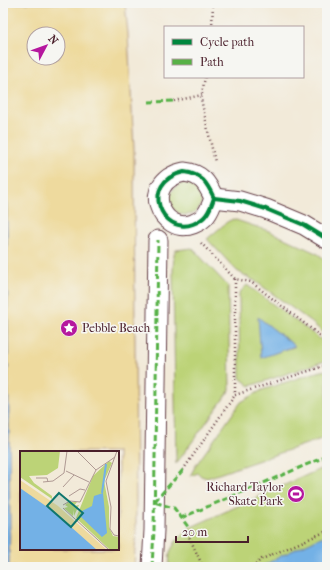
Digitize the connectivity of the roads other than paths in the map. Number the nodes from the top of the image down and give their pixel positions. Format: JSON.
{"nodes":[{"id":1,"x":214,"y":198,"type":"dead end"},
{"id":2,"x":327,"y":239,"type":"edge"},
{"id":3,"x":158,"y":240,"type":"dead end"},
{"id":4,"x":152,"y":567,"type":"edge"}],
"edges":[{"from":1,"to":2,"type":"street"},
{"from":3,"to":4,"type":"street"}]}
